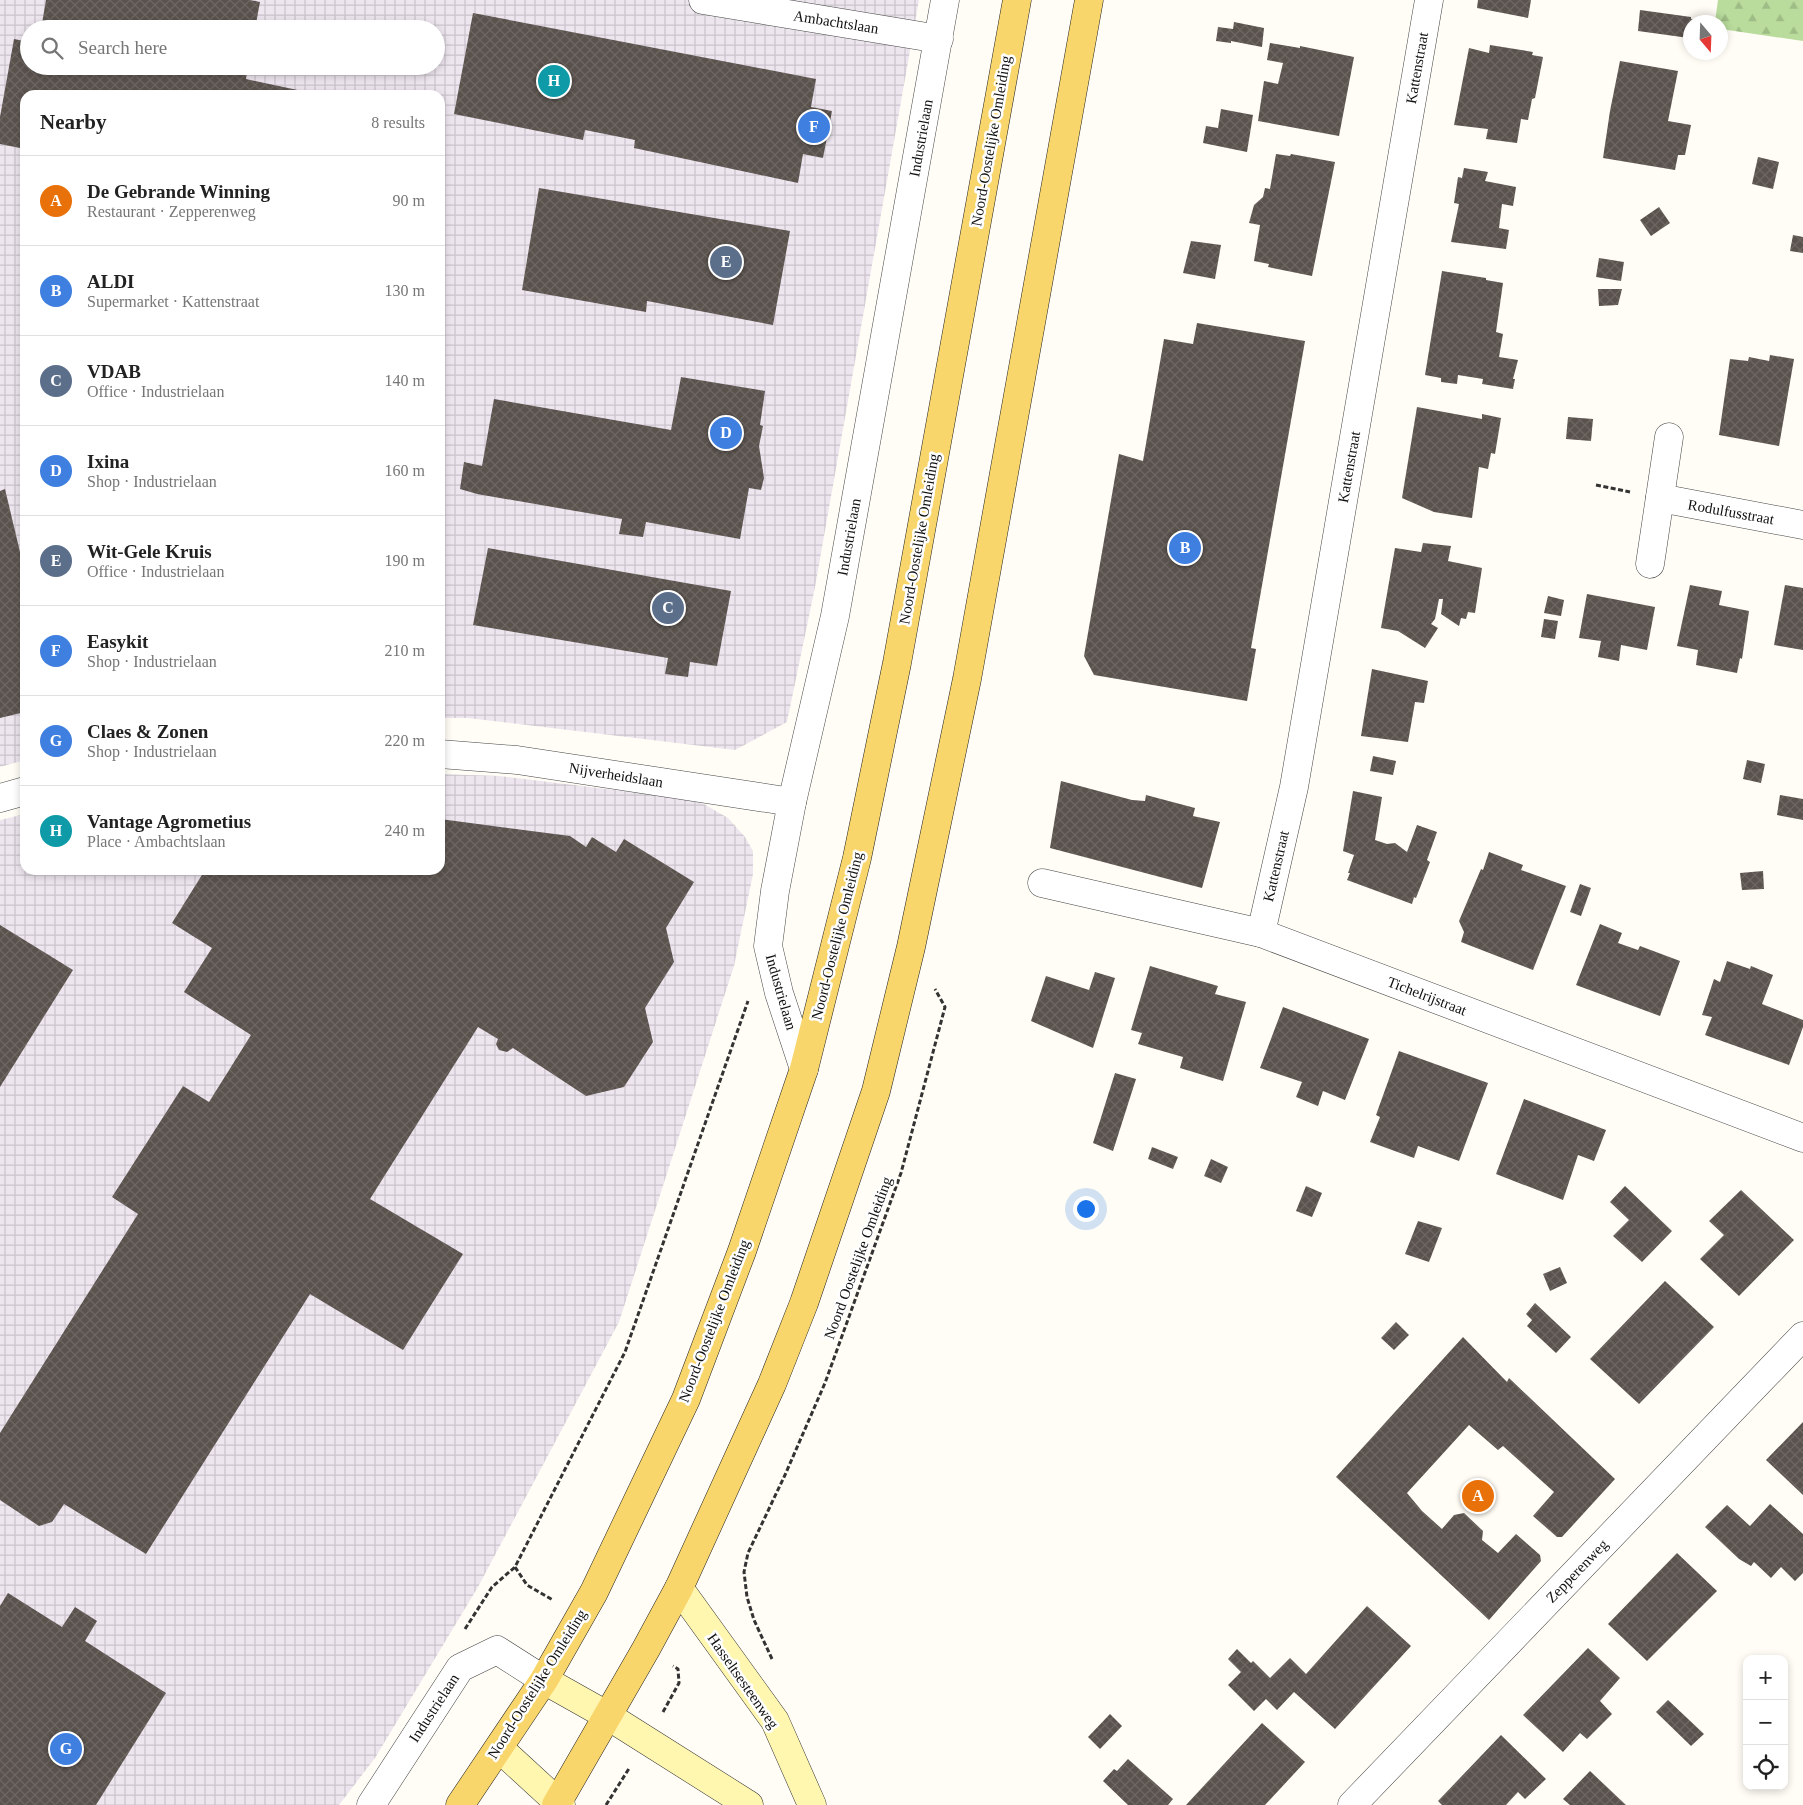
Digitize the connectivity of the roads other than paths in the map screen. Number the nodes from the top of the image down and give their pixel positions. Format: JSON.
{"nodes":[{"id":1,"x":703,"y":0,"type":"edge"},
{"id":2,"x":946,"y":0,"type":"edge"},
{"id":3,"x":1017,"y":0,"type":"edge"},
{"id":4,"x":1089,"y":0,"type":"edge"},
{"id":5,"x":1429,"y":0,"type":"edge"},
{"id":6,"x":939,"y":39,"type":"junction"},
{"id":7,"x":1669,"y":437,"type":"dead end"},
{"id":8,"x":1660,"y":498,"type":"junction"},
{"id":9,"x":1803,"y":525,"type":"edge"},
{"id":10,"x":1650,"y":564,"type":"dead end"},
{"id":11,"x":445,"y":754,"type":"edge"},
{"id":12,"x":20,"y":792,"type":"edge"},
{"id":13,"x":0,"y":798,"type":"edge"},
{"id":14,"x":792,"y":802,"type":"junction"},
{"id":15,"x":1042,"y":883,"type":"dead end"},
{"id":16,"x":1261,"y":933,"type":"junction"},
{"id":17,"x":804,"y":1069,"type":"junction"},
{"id":18,"x":1803,"y":1138,"type":"edge"},
{"id":19,"x":1803,"y":1336,"type":"edge"},
{"id":20,"x":679,"y":1588,"type":"junction"},
{"id":21,"x":544,"y":1680,"type":"junction"},
{"id":22,"x":608,"y":1716,"type":"junction"},
{"id":23,"x":499,"y":1748,"type":"junction"},
{"id":24,"x":558,"y":1804,"type":"edge"},
{"id":25,"x":371,"y":1805,"type":"edge"},
{"id":26,"x":460,"y":1805,"type":"edge"},
{"id":27,"x":749,"y":1805,"type":"edge"},
{"id":28,"x":812,"y":1805,"type":"edge"},
{"id":29,"x":1352,"y":1805,"type":"edge"}],
"edges":[{"from":1,"to":6,"type":"street","name":"Ambachtslaan"},
{"from":2,"to":6,"type":"street","name":"Industrielaan"},
{"from":3,"to":17,"type":"main road","name":"Noord-Oostelijke Omleiding"},
{"from":4,"to":20,"type":"main road"},
{"from":5,"to":16,"type":"street","name":"Kattenstraat"},
{"from":6,"to":14,"type":"street","name":"Industrielaan"},
{"from":7,"to":8,"type":"street"},
{"from":8,"to":9,"type":"street","name":"Rodulfusstraat"},
{"from":8,"to":10,"type":"street"},
{"from":11,"to":14,"type":"street","name":"Nijverheidslaan"},
{"from":12,"to":13,"type":"street"},
{"from":14,"to":17,"type":"street","name":"Industrielaan"},
{"from":15,"to":16,"type":"street","name":"Tichelrijstraat"},
{"from":16,"to":18,"type":"street","name":"Tichelrijstraat"},
{"from":17,"to":21,"type":"main road","name":"Noord-Oostelijke Omleiding"},
{"from":19,"to":29,"type":"street","name":"Zepperenweg"},
{"from":20,"to":22,"type":"main road"},
{"from":20,"to":28,"type":"main road","name":"Hasseltsesteenweg"},
{"from":21,"to":22,"type":"main road"},
{"from":21,"to":23,"type":"main road","name":"Noord-Oostelijke Omleiding"},
{"from":21,"to":25,"type":"street","name":"Industrielaan"},
{"from":22,"to":24,"type":"main road"},
{"from":22,"to":27,"type":"main road"},
{"from":23,"to":24,"type":"main road"},
{"from":23,"to":26,"type":"main road","name":"Noord-Oostelijke Omleiding"}]}
